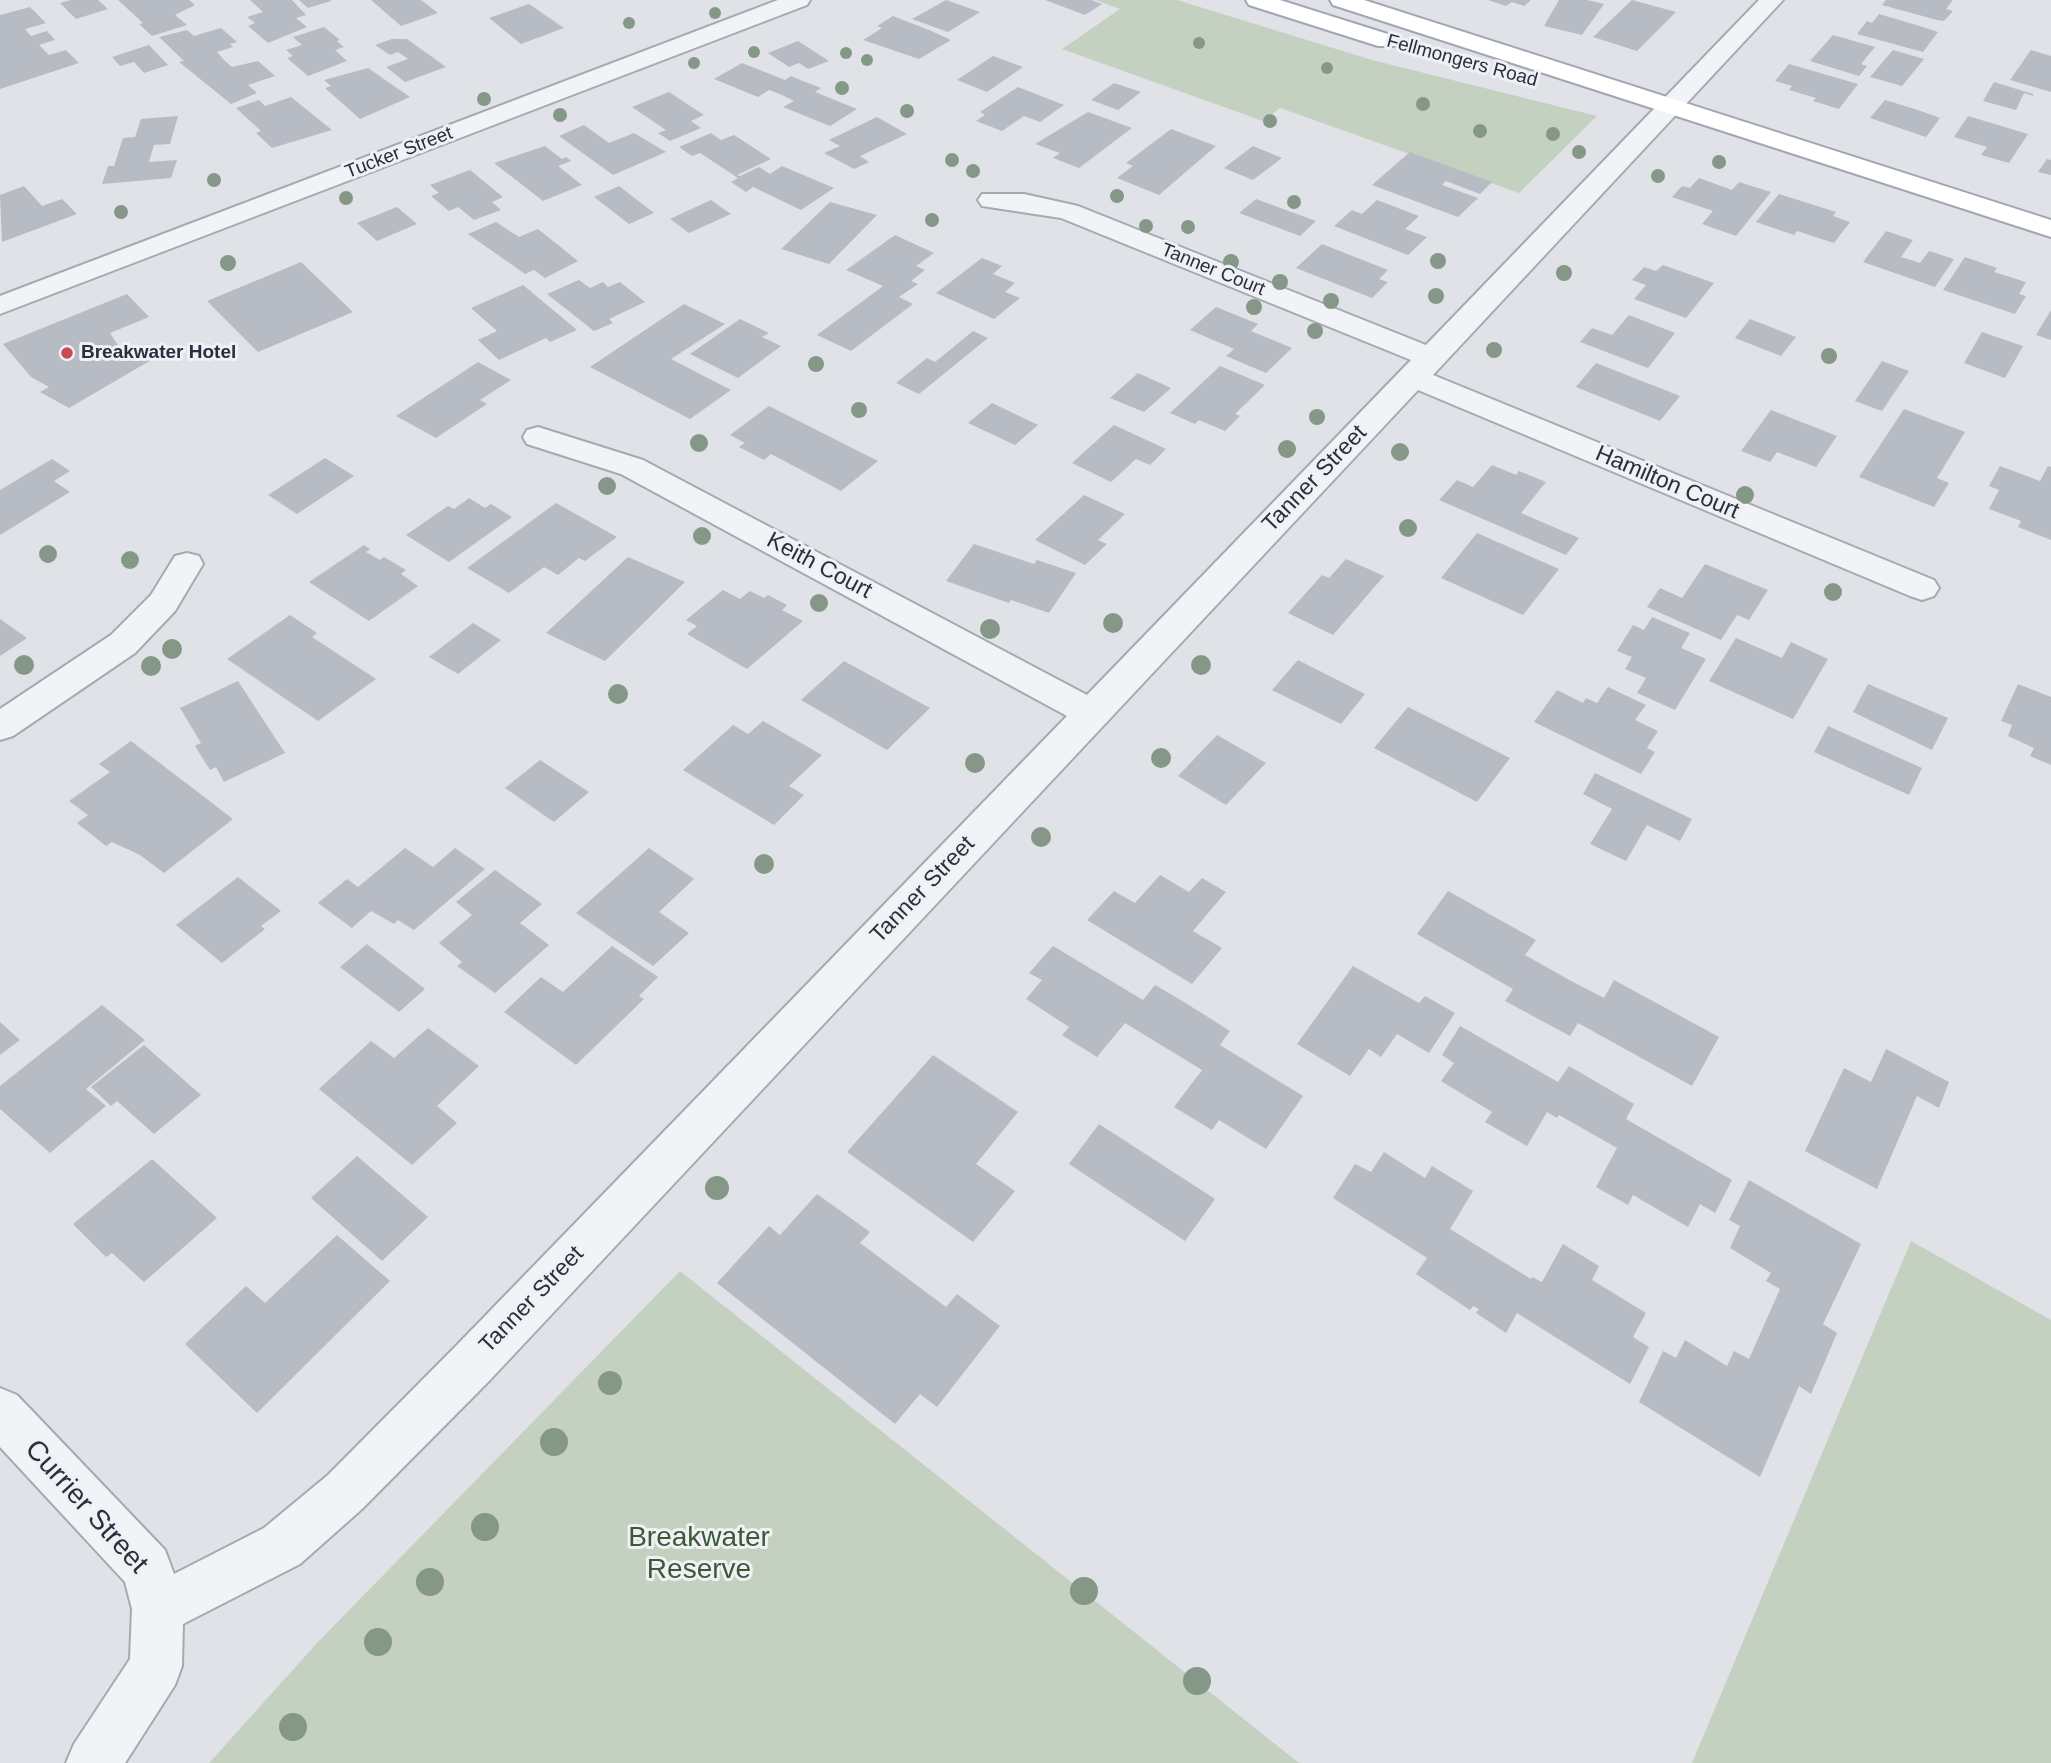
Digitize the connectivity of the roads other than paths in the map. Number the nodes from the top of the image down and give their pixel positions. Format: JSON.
{"nodes":[{"id":1,"x":799,"y":0,"type":"edge"},
{"id":2,"x":1257,"y":0,"type":"edge"},
{"id":3,"x":1341,"y":0,"type":"edge"},
{"id":4,"x":1772,"y":0,"type":"edge"},
{"id":5,"x":1411,"y":48,"type":"dead end"},
{"id":6,"x":1437,"y":55,"type":"dead end"},
{"id":7,"x":1670,"y":107,"type":"junction"},
{"id":8,"x":990,"y":200,"type":"dead end"},
{"id":9,"x":2051,"y":229,"type":"edge"},
{"id":10,"x":0,"y":306,"type":"edge"},
{"id":11,"x":1422,"y":367,"type":"junction"},
{"id":12,"x":538,"y":437,"type":"dead end"},
{"id":13,"x":187,"y":564,"type":"dead end"},
{"id":14,"x":1922,"y":588,"type":"dead end"},
{"id":15,"x":1092,"y":713,"type":"junction"},
{"id":16,"x":0,"y":727,"type":"edge"},
{"id":17,"x":0,"y":1412,"type":"edge"},
{"id":18,"x":158,"y":1609,"type":"junction"},
{"id":19,"x":93,"y":1763,"type":"edge"}],
"edges":[{"from":1,"to":10,"type":"street","name":"Tucker Street"},
{"from":2,"to":5,"type":"main road","name":"Fellmongers Road"},
{"from":3,"to":7,"type":"main road","name":"Fellmongers Road"},
{"from":4,"to":7,"type":"street","name":"Tanner Street"},
{"from":6,"to":7,"type":"main road","name":"Fellmongers Road"},
{"from":7,"to":9,"type":"main road","name":"Fellmongers Road"},
{"from":7,"to":11,"type":"street","name":"Tanner Street"},
{"from":8,"to":11,"type":"street","name":"Tanner Court"},
{"from":11,"to":14,"type":"street","name":"Hamilton Court"},
{"from":11,"to":15,"type":"street","name":"Tanner Street"},
{"from":12,"to":15,"type":"street","name":"Keith Court"},
{"from":13,"to":16,"type":"street"},
{"from":15,"to":18,"type":"street","name":"Tanner Street"},
{"from":17,"to":18,"type":"street","name":"Currier Street"},
{"from":18,"to":19,"type":"street"}]}
